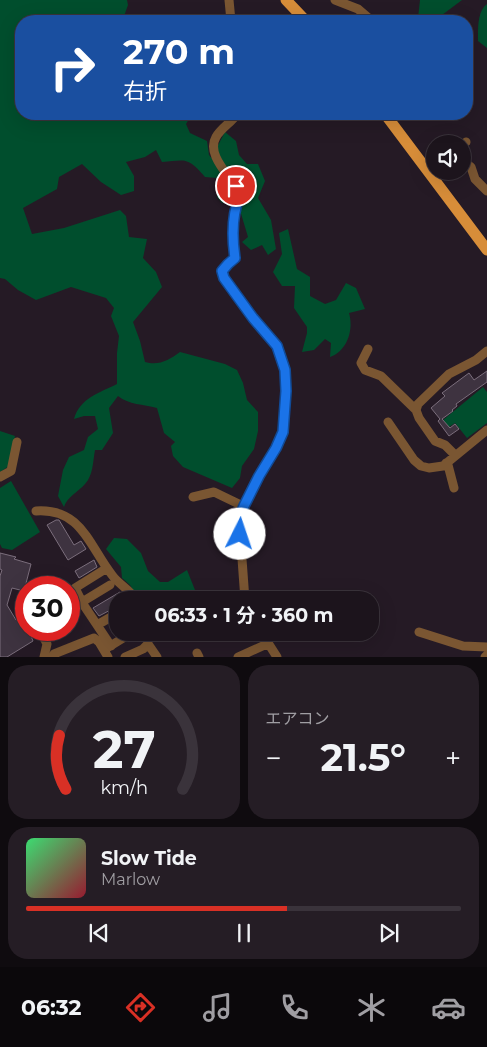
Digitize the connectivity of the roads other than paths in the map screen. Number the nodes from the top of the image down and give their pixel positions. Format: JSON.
{"nodes":[{"id":1,"x":229,"y":0,"type":"edge"},
{"id":2,"x":286,"y":0,"type":"edge"},
{"id":3,"x":335,"y":0,"type":"edge"},
{"id":4,"x":231,"y":15,"type":"edge"},
{"id":5,"x":300,"y":15,"type":"edge"},
{"id":6,"x":364,"y":15,"type":"edge"},
{"id":7,"x":232,"y":120,"type":"edge"},
{"id":8,"x":390,"y":120,"type":"edge"},
{"id":9,"x":426,"y":162,"type":"edge"},
{"id":10,"x":471,"y":167,"type":"edge"},
{"id":11,"x":439,"y":180,"type":"edge"},
{"id":12,"x":487,"y":191,"type":"edge"},
{"id":13,"x":487,"y":250,"type":"edge"},
{"id":14,"x":368,"y":349,"type":"dead end"},
{"id":15,"x":487,"y":350,"type":"edge"},
{"id":16,"x":416,"y":410,"type":"junction"},
{"id":17,"x":388,"y":422,"type":"dead end"},
{"id":18,"x":487,"y":430,"type":"edge"},
{"id":19,"x":17,"y":442,"type":"dead end"},
{"id":20,"x":455,"y":455,"type":"junction"},
{"id":21,"x":446,"y":463,"type":"junction"},
{"id":22,"x":0,"y":477,"type":"edge"},
{"id":23,"x":454,"y":488,"type":"dead end"},
{"id":24,"x":193,"y":497,"type":"dead end"},
{"id":25,"x":244,"y":506,"type":"junction"},
{"id":26,"x":36,"y":511,"type":"dead end"},
{"id":27,"x":108,"y":568,"type":"junction"},
{"id":28,"x":80,"y":585,"type":"edge"},
{"id":29,"x":110,"y":585,"type":"dead end"},
{"id":30,"x":131,"y":591,"type":"edge"},
{"id":31,"x":244,"y":591,"type":"edge"},
{"id":32,"x":80,"y":600,"type":"edge"},
{"id":33,"x":82,"y":602,"type":"junction"},
{"id":34,"x":109,"y":618,"type":"edge"},
{"id":35,"x":97,"y":625,"type":"junction"},
{"id":36,"x":419,"y":632,"type":"dead end"},
{"id":37,"x":121,"y":641,"type":"edge"},
{"id":38,"x":148,"y":641,"type":"edge"},
{"id":39,"x":266,"y":641,"type":"edge"},
{"id":40,"x":148,"y":644,"type":"junction"},
{"id":41,"x":267,"y":644,"type":"junction"},
{"id":42,"x":487,"y":647,"type":"edge"},
{"id":43,"x":108,"y":651,"type":"edge"},
{"id":44,"x":53,"y":657,"type":"edge"},
{"id":45,"x":125,"y":657,"type":"edge"},
{"id":46,"x":157,"y":657,"type":"edge"},
{"id":47,"x":238,"y":657,"type":"edge"},
{"id":48,"x":277,"y":657,"type":"edge"}],
"edges":[{"from":1,"to":4,"type":"street"},
{"from":2,"to":5,"type":"main road"},
{"from":3,"to":6,"type":"street"},
{"from":7,"to":25,"type":"street"},
{"from":8,"to":9,"type":"main road"},
{"from":10,"to":12,"type":"street"},
{"from":11,"to":13,"type":"main road"},
{"from":14,"to":16,"type":"street"},
{"from":15,"to":16,"type":"street"},
{"from":16,"to":20,"type":"street"},
{"from":17,"to":21,"type":"street"},
{"from":18,"to":20,"type":"street"},
{"from":19,"to":22,"type":"street"},
{"from":20,"to":21,"type":"street"},
{"from":21,"to":23,"type":"street"},
{"from":24,"to":25,"type":"street"},
{"from":25,"to":31,"type":"street"},
{"from":26,"to":27,"type":"street"},
{"from":27,"to":28,"type":"street"},
{"from":27,"to":30,"type":"street"},
{"from":29,"to":33,"type":"street"},
{"from":32,"to":33,"type":"street"},
{"from":33,"to":35,"type":"street"},
{"from":34,"to":35,"type":"street"},
{"from":35,"to":43,"type":"street"},
{"from":36,"to":42,"type":"street"},
{"from":37,"to":43,"type":"street"},
{"from":38,"to":40,"type":"street"},
{"from":39,"to":41,"type":"street"},
{"from":40,"to":45,"type":"street"},
{"from":40,"to":46,"type":"street"},
{"from":41,"to":47,"type":"street"},
{"from":41,"to":48,"type":"street"},
{"from":43,"to":44,"type":"street"}]}
